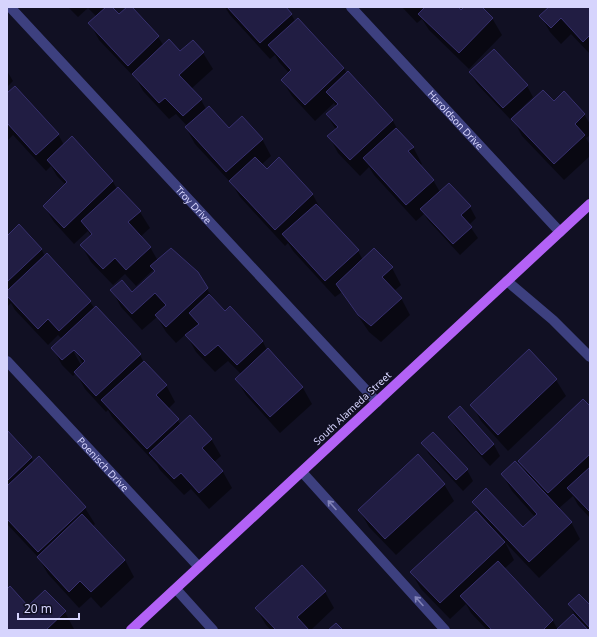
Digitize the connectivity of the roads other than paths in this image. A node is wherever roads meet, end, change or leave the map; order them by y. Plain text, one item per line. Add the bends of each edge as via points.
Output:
1 (10, 7) edge
2 (351, 7) edge
3 (590, 204) edge
4 (560, 232) junction
5 (507, 281) junction
6 (590, 357) edge
7 (7, 361) edge
8 (377, 402) junction
9 (302, 472) junction
10 (199, 567) junction
11 (176, 589) junction
12 (131, 630) edge
13 (213, 630) edge
14 (445, 630) edge

1 - 8 street, Troy Drive
2 - 4 street, Haroldson Drive
3 - 4 main road, South Alameda Street
4 - 5 main road, South Alameda Street
5 - 6 street via 553,320
5 - 8 main road, South Alameda Street
7 - 10 street, Poenisch Drive
8 - 9 main road, South Alameda Street
9 - 10 main road, South Alameda Street
14 -> 9 street
10 - 11 main road, South Alameda Street
11 - 12 main road, South Alameda Street
11 - 13 street

